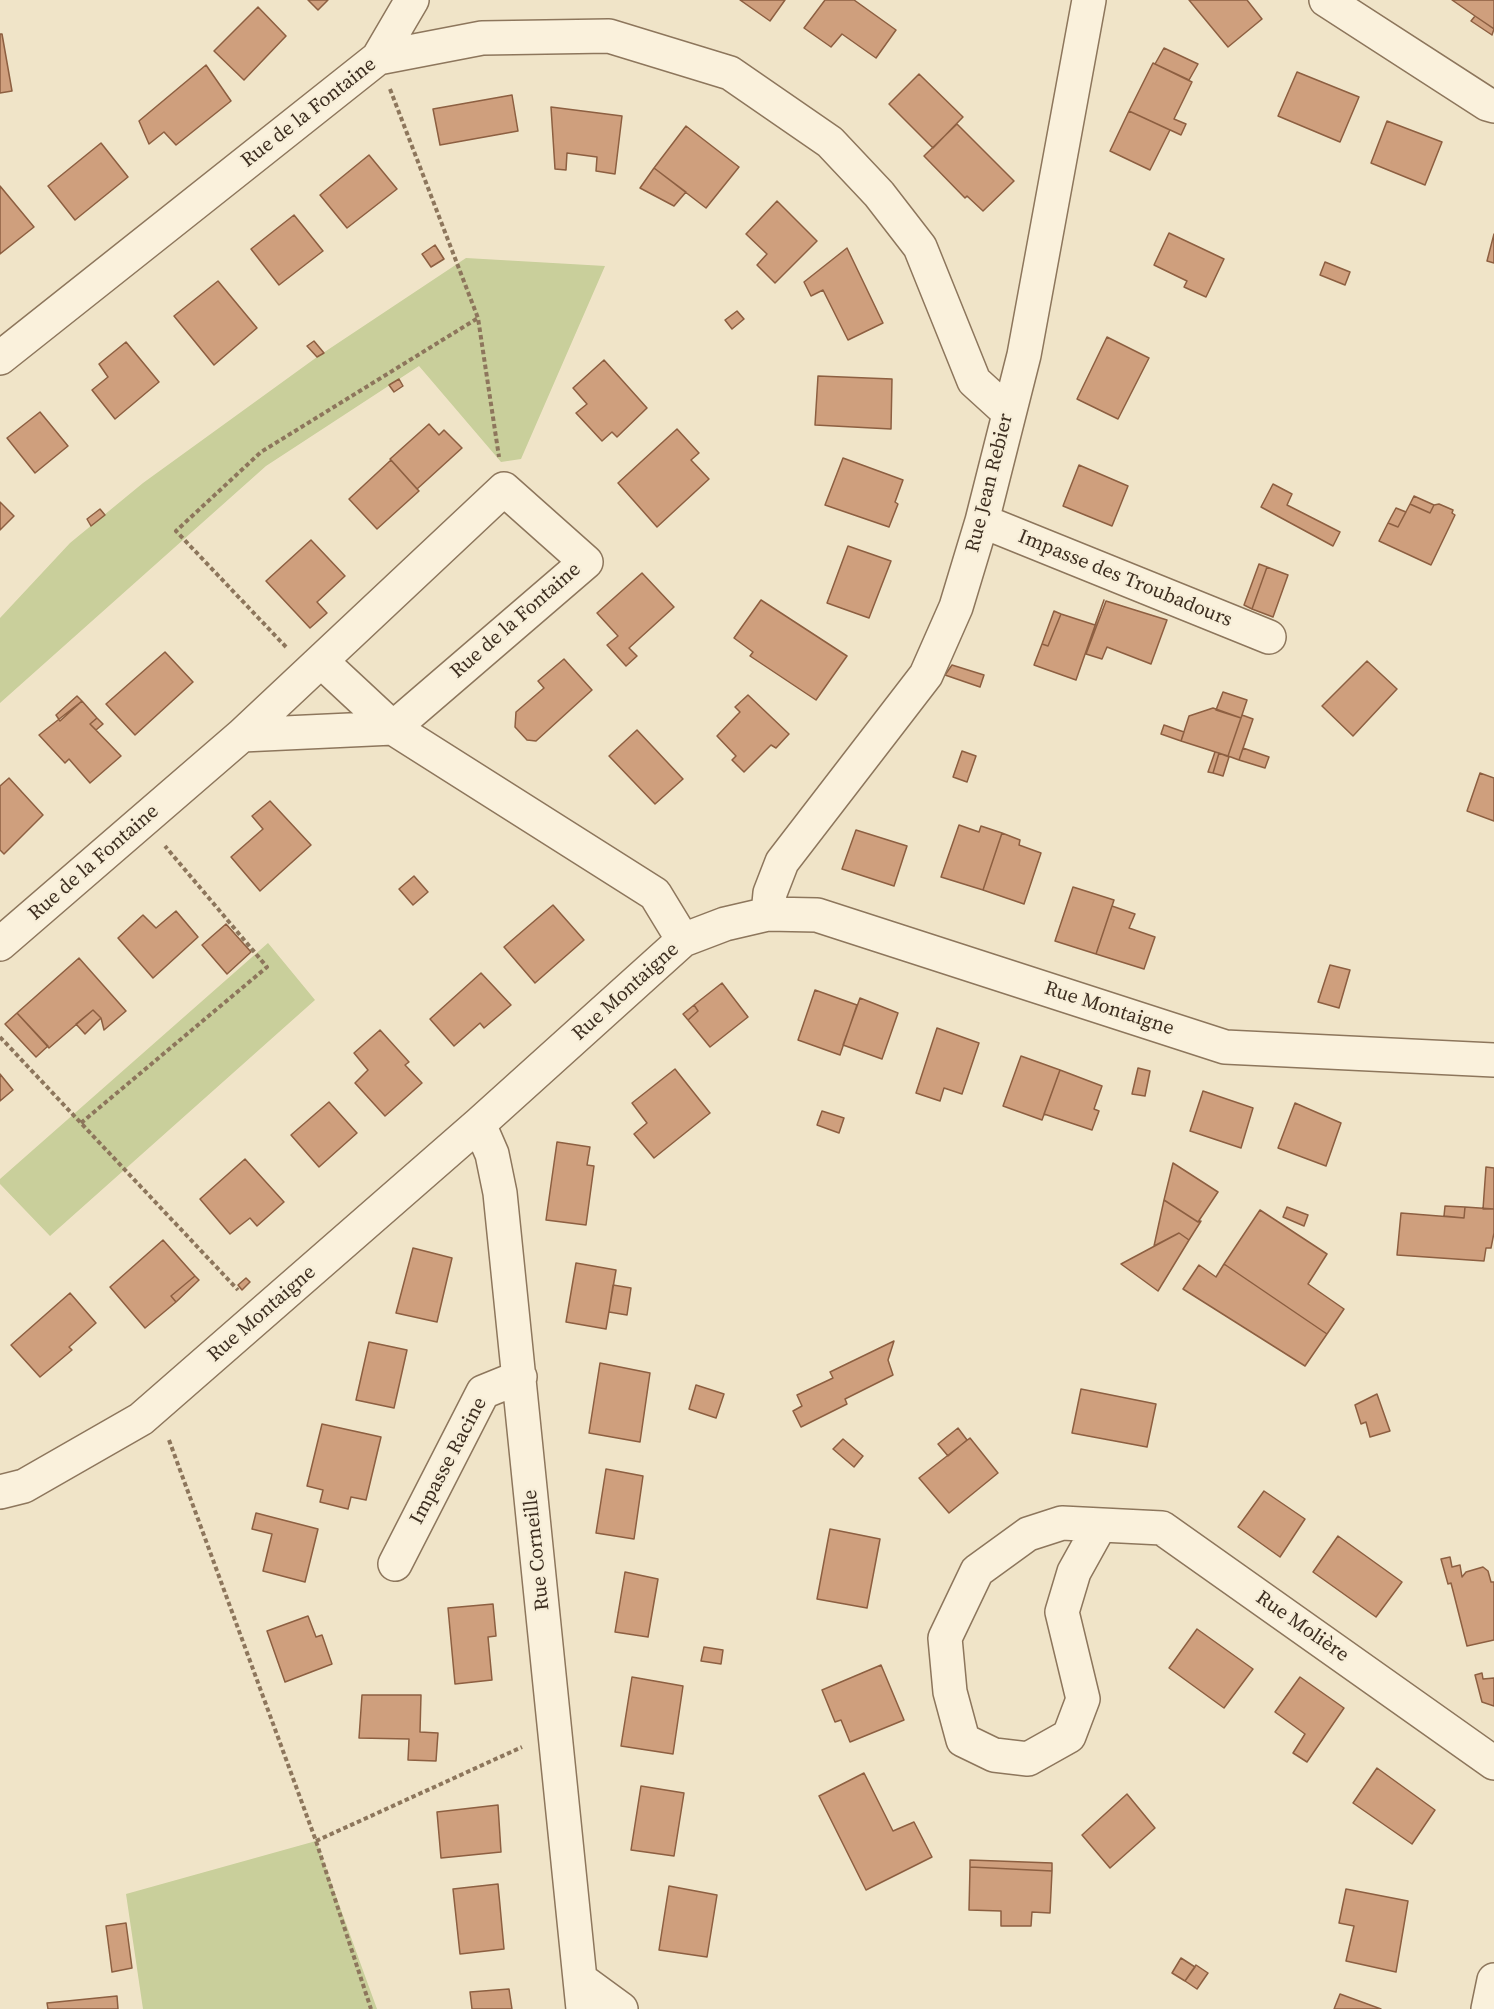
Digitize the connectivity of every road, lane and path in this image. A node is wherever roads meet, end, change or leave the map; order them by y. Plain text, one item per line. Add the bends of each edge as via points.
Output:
1 (412, 0) edge
2 (1089, 0) edge
3 (1326, 0) edge
4 (378, 58) junction
5 (1494, 106) edge
6 (478, 318) junction
7 (0, 358) edge
8 (1008, 412) junction
9 (504, 489) junction
10 (982, 521) junction
11 (1269, 637) dead end
12 (315, 667) junction
13 (393, 728) junction
14 (242, 735) junction
15 (143, 820) junction
16 (768, 914) junction
17 (683, 940) junction
18 (0, 944) edge
19 (0, 1037) edge
20 (1494, 1060) edge
21 (81, 1123) junction
22 (479, 1124) junction
23 (261, 1315) junction
24 (520, 1377) junction
25 (157, 1405) junction
26 (0, 1492) edge
27 (1099, 1527) junction
28 (395, 1564) dead end
29 (555, 1732) junction
30 (1494, 1762) edge
31 (316, 1841) junction
32 (1494, 1980) edge
33 (581, 1994) edge
34 (371, 2009) edge
35 (621, 2009) edge
36 (1488, 2009) edge

1 - 4 street
2 - 8 street, Rue Jean Rebier via 1024,355
3 - 5 street
4 - 6 path
4 - 7 street, Rue de la Fontaine
4 - 8 street, Rue de la Fontaine via 482,38 609,36 730,73 830,142 879,194 920,247 974,381
6 - 9 path
6 - 12 path via 261,452 176,531
8 - 10 street, Rue Jean Rebier
9 - 12 street, Rue de la Fontaine
9 - 13 street, Rue de la Fontaine via 586,562
10 - 11 street, Impasse des Troubadours
10 - 16 street, Rue Jean Rebier via 956,607 926,675 782,862 770,893
12 - 13 street
12 - 14 street, Rue de la Fontaine
13 - 14 street
13 - 17 street via 655,894
14 - 15 street, Rue de la Fontaine
15 - 18 street, Rue de la Fontaine
15 - 21 path via 267,967
16 - 17 street, Rue Montaigne via 725,924
16 - 20 street, Rue Montaigne via 817,915 1225,1047
17 - 22 street, Rue Montaigne
19 - 21 path
21 - 23 path
22 - 23 street, Rue Montaigne
22 - 24 street, Rue Corneille via 492,1154 500,1193
23 - 25 street, Rue Montaigne
24 - 28 street, Impasse Racine via 483,1392
24 - 29 street, Rue Corneille
25 - 26 street, Rue Montaigne via 141,1419 24,1486
25 - 31 path
27 - 27 street, Rue Molière via 1062,1523 1028,1534 977,1570 945,1638 950,1692 963,1740 994,1755 1028,1759 1069,1736 1083,1699 1062,1612 1074,1572
27 - 30 street, Rue Molière via 1162,1528
29 - 31 path
29 - 33 street, Rue Corneille
31 - 34 path
32 - 36 street
33 - 35 street, Rue Corneille

